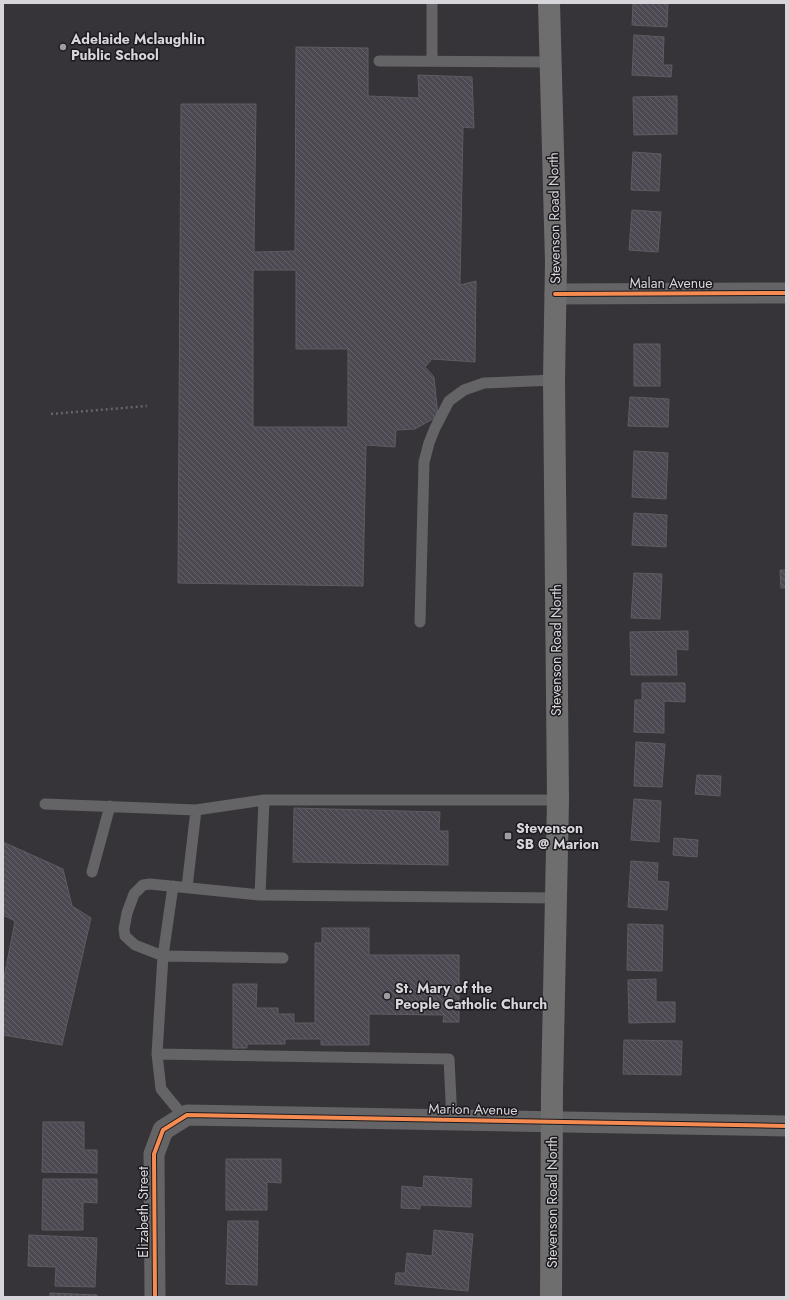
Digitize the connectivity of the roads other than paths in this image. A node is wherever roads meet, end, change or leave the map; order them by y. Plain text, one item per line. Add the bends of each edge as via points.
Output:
1 (432, 3) edge
2 (549, 3) edge
3 (379, 61) dead end
4 (432, 61) junction
5 (550, 62) junction
6 (786, 293) edge
7 (555, 294) junction
8 (554, 380) junction
9 (420, 622) dead end
10 (264, 800) junction
11 (558, 800) junction
12 (45, 804) dead end
13 (110, 806) junction
14 (196, 810) junction
15 (92, 872) dead end
16 (173, 886) junction
17 (187, 887) junction
18 (260, 895) junction
19 (557, 898) junction
20 (163, 956) junction
21 (283, 958) dead end
22 (157, 1054) junction
23 (184, 1117) junction
24 (452, 1120) junction
25 (552, 1122) junction
26 (786, 1126) edge
27 (163, 1130) joint
28 (155, 1297) edge
29 (551, 1297) edge

1 - 4 lane
2 - 5 main road, Stevenson Road North
3 - 4 lane
4 - 5 lane
5 - 7 main road, Stevenson Road North
6 - 7 street, Malan Avenue
7 - 8 main road, Stevenson Road North
8 - 9 lane via 484,383 464,390 449,401 435,428 424,462
8 - 11 main road, Stevenson Road North
10 - 11 lane
10 - 14 lane
10 - 18 lane
11 - 19 main road, Stevenson Road North
12 - 13 lane
13 - 14 lane
13 - 15 lane
14 - 17 lane
16 - 17 lane
16 - 20 lane
16 - 20 lane via 150,884 138,889 127,913 124,929 125,936 135,945
17 - 18 lane
18 - 19 lane
19 - 25 main road, Stevenson Road North
20 - 21 lane
20 - 22 lane
22 - 23 lane via 161,1089
22 - 24 lane via 449,1059
23 - 24 street, Marion Avenue via 187,1115
23 - 27 street, Marion Avenue
24 - 25 street, Marion Avenue
25 - 26 street, Marion Avenue
25 - 29 main road, Stevenson Road North
27 - 28 street, Elizabeth Street via 154,1154

